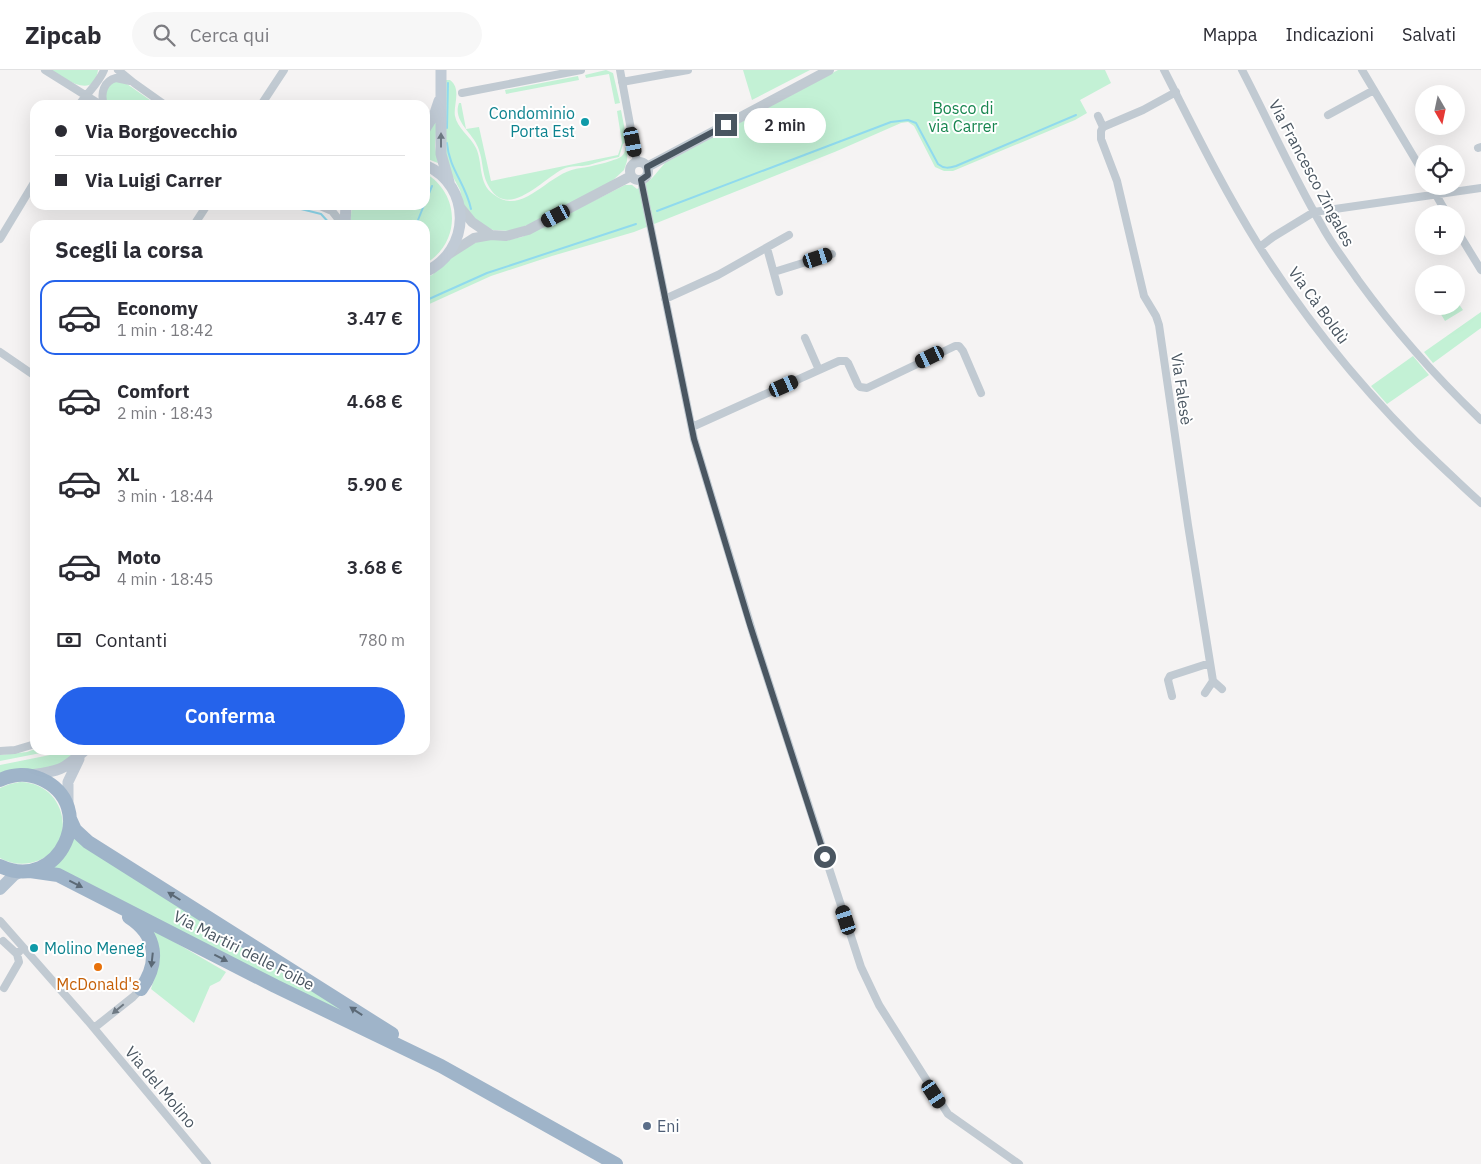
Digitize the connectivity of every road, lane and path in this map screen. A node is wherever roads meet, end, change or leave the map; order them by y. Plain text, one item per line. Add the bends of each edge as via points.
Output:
1 (45, 70) edge
2 (103, 70) edge
3 (118, 70) edge
4 (284, 70) edge
5 (441, 70) edge
6 (581, 70) edge
7 (620, 70) edge
8 (688, 70) edge
9 (829, 70) edge
10 (1164, 70) edge
11 (1242, 70) edge
12 (1362, 70) edge
13 (541, 74) edge
14 (98, 81) junction
15 (622, 82) junction
16 (134, 83) junction
17 (75, 89) junction
18 (1374, 90) junction
19 (462, 92) dead end
20 (1176, 92) junction
21 (85, 95) junction
22 (441, 95) junction
23 (82, 100) edge
24 (94, 100) edge
25 (102, 100) edge
26 (158, 100) edge
27 (264, 100) edge
28 (1328, 115) dead end
29 (1098, 116) dead end
30 (430, 121) edge
31 (1103, 127) junction
32 (1415, 159) edge
33 (637, 162) junction
34 (647, 167) junction
35 (430, 168) edge
36 (636, 178) junction
37 (449, 184) junction
38 (1481, 188) edge
39 (30, 189) edge
40 (1465, 190) edge
41 (1429, 195) edge
42 (459, 206) junction
43 (330, 210) edge
44 (1314, 212) junction
45 (340, 220) edge
46 (491, 235) junction
47 (789, 235) dead end
48 (0, 240) edge
49 (1465, 244) edge
50 (1260, 247) junction
51 (768, 248) junction
52 (832, 254) dead end
53 (447, 255) junction
54 (430, 269) edge
55 (1481, 270) edge
56 (774, 272) junction
57 (779, 292) dead end
58 (665, 299) junction
59 (805, 338) dead end
60 (0, 352) edge
61 (819, 370) junction
62 (30, 373) edge
63 (981, 393) dead end
64 (1481, 420) edge
65 (692, 427) junction
66 (1481, 503) edge
67 (1210, 663) junction
68 (1213, 681) junction
69 (1222, 689) dead end
70 (1205, 693) dead end
71 (1172, 696) dead end
72 (30, 746) edge
73 (0, 751) edge
74 (79, 755) edge
75 (82, 755) edge
76 (29, 776) junction
77 (0, 780) edge
78 (69, 813) junction
79 (0, 866) edge
80 (26, 871) junction
81 (0, 889) edge
82 (104, 898) junction
83 (0, 921) edge
84 (3, 941) dead end
85 (24, 947) junction
86 (17, 954) junction
87 (4, 988) dead end
88 (140, 989) joint
89 (94, 1028) junction
90 (441, 1066) junction
91 (206, 1164) edge
92 (616, 1164) edge
93 (1019, 1164) edge

1 - 17 street
2 - 14 street
3 - 16 street
4 - 27 street
5 - 22 main road
6 - 13 street
7 - 15 street
8 - 15 street
9 - 34 street
10 - 20 street
11 - 44 street, Via Francesco Zingales
12 - 18 street
13 - 19 street
14 - 17 street via 88,89
14 - 21 street
15 - 33 street
16 - 25 street via 122,78 112,79 102,90
16 - 26 street
17 - 21 street
18 - 28 street
18 - 32 street
20 - 31 street
20 - 50 street, Via Cà Boldù
21 - 23 street
21 - 24 street
22 - 30 main road
37 -> 22 main road via 441,154
29 - 31 street, Via Falesè
31 - 67 street, Via Falesè via 1101,138 1117,181 1144,296 1159,325
33 - 34 street
33 - 36 street via 631,167
34 - 36 street via 648,175
35 - 37 main road
36 - 46 street via 528,230 506,236
36 - 58 street
37 - 42 main road
38 - 40 street
39 - 48 street
41 - 44 street
42 - 46 street via 472,222
42 - 53 main road via 459,231
43 - 45 street
44 - 50 street
44 - 64 street, Via Francesco Zingales via 1333,244 1392,324 1431,370
46 - 53 street via 474,238
47 - 51 street
49 - 55 street
50 - 66 street, Via Cà Boldù via 1316,328 1359,380 1415,441
51 - 56 street
51 - 58 street
52 - 56 street
53 - 54 main road
56 - 57 street
58 - 65 street
59 - 61 street
60 - 62 street
61 - 63 street via 846,361 858,385 867,388 959,346
61 - 65 street
65 - 93 street via 754,637 866,980 948,1114
67 - 68 street, Via Falesè
67 - 71 street via 1170,676
68 - 69 street
68 - 70 street
72 - 73 street
74 - 76 main road via 67,766
75 - 78 main road via 68,782
76 - 77 highway via 17,775
76 - 78 highway, Via Martiri delle Foibe via 53,786 62,796
78 - 80 highway via 68,838 60,853 46,865
90 -> 78 highway, Via Martiri delle Foibe via 88,842 75,830
79 - 80 highway, Via Martiri delle Foibe
80 - 81 main road via 14,875
80 -> 82 highway, Via Martiri delle Foibe via 58,875
82 -> 88 highway via 137,922 149,936 153,962
82 -> 90 highway, Via Martiri delle Foibe
83 - 85 street, Via del Molino
84 - 86 street
85 - 86 street
85 - 89 street, Via del Molino
86 - 87 street via 19,962
88 -> 89 street
89 - 91 street, Via del Molino
90 - 92 highway, Via Martiri delle Foibe

